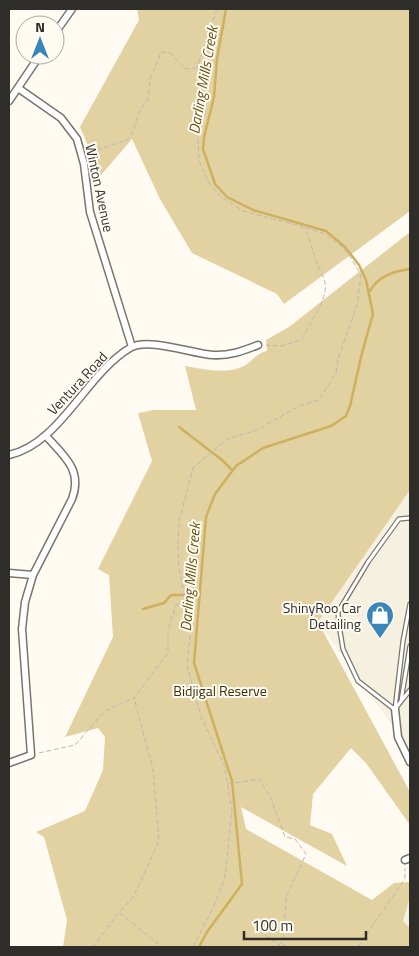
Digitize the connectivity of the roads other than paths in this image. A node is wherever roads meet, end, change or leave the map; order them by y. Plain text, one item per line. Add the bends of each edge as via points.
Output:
1 (33, 65) edge
2 (18, 88) junction
3 (9, 101) edge
4 (258, 345) road end
5 (132, 347) junction
6 (46, 436) junction
7 (9, 455) edge
8 (410, 518) edge
9 (9, 573) edge
10 (33, 575) junction
11 (410, 604) edge
12 (410, 646) edge
13 (410, 690) edge
14 (401, 701) junction
15 (395, 709) junction
16 (410, 762) edge
17 (9, 763) edge

1 - 2 street
2 - 3 street
2 - 5 street, Winton Avenue via 61,118 74,134 82,154 90,212
4 - 5 street via 234,354 219,355 163,346
5 - 6 street, Ventura Road via 103,370
6 - 7 street, Ventura Road
6 - 10 street via 72,466 76,486
8 - 15 lane via 399,519 338,612 343,649 358,681
9 - 10 street
10 - 17 street via 22,629 31,755
11 - 15 lane
12 - 14 lane
13 - 14 lane
14 - 15 lane
15 - 16 street via 398,737

